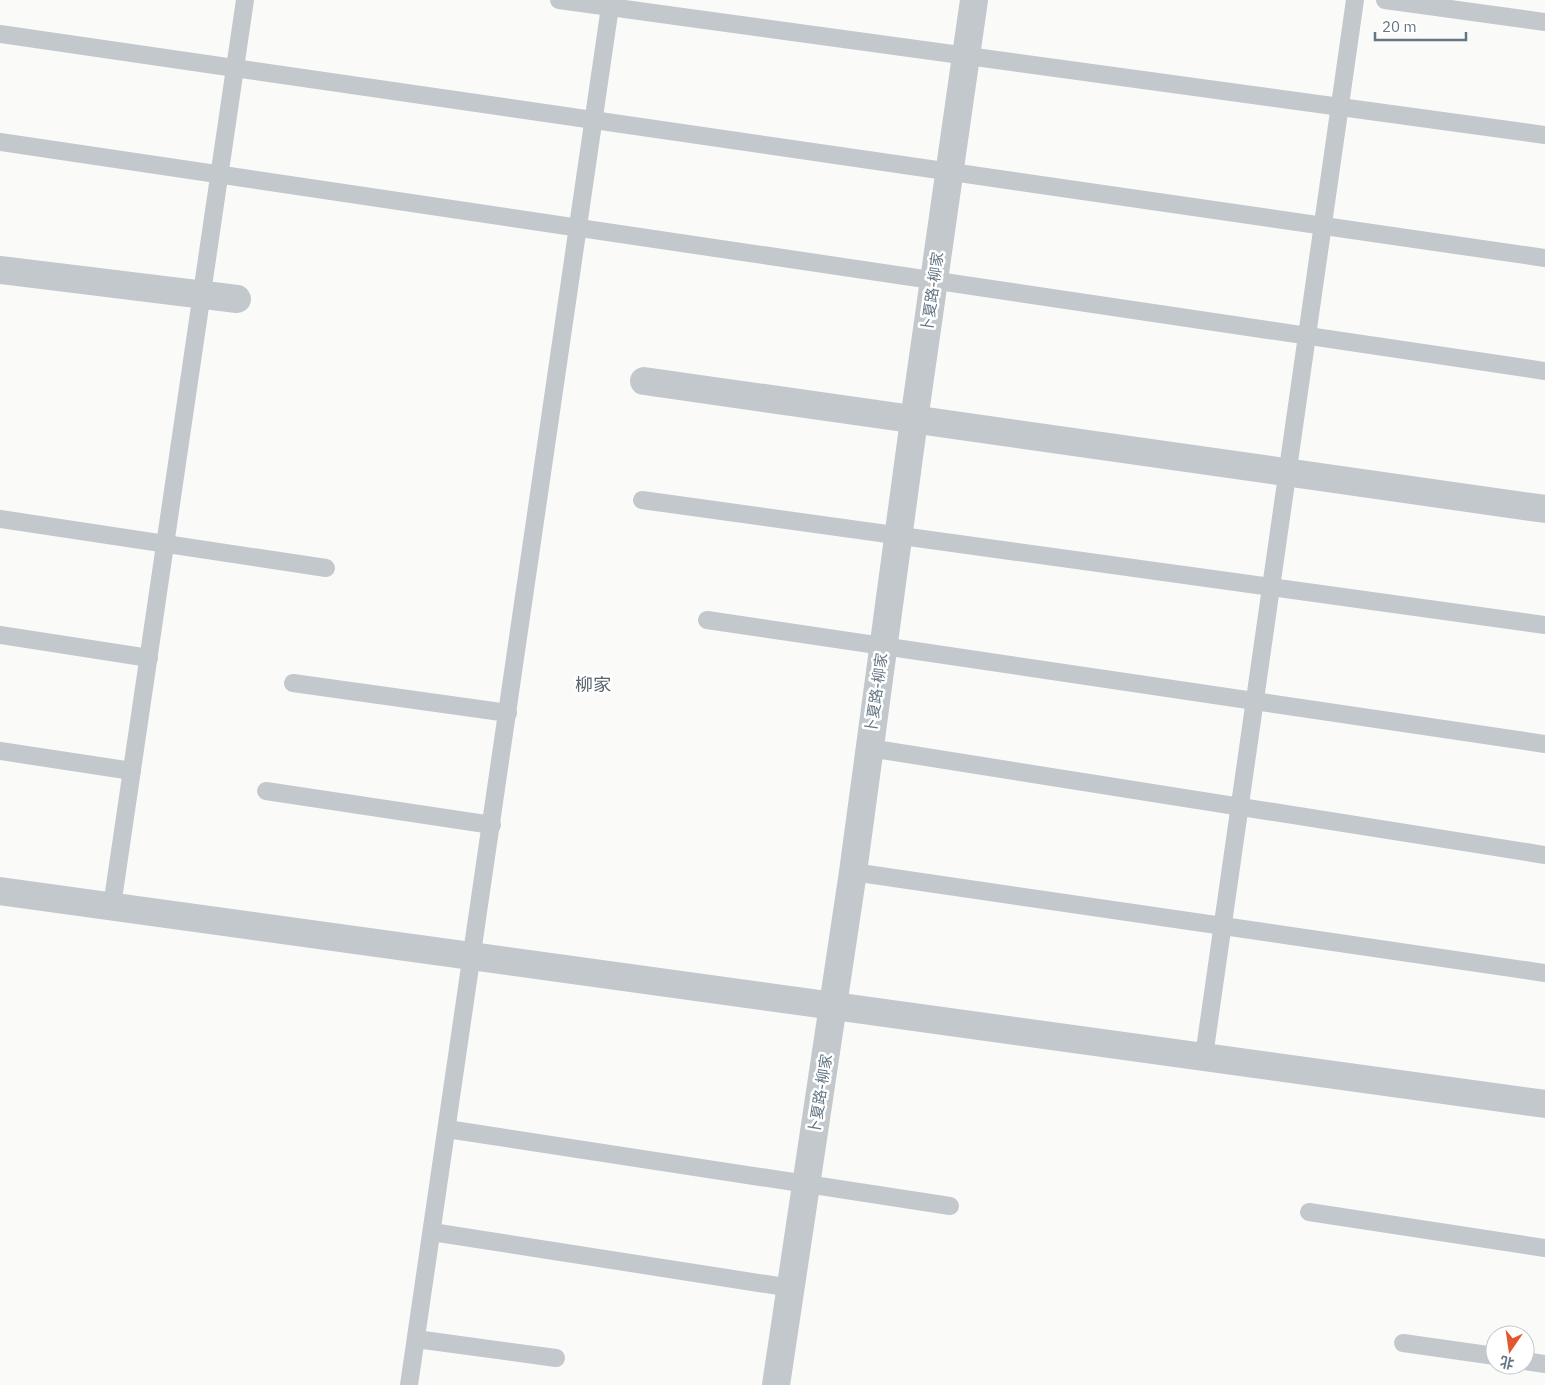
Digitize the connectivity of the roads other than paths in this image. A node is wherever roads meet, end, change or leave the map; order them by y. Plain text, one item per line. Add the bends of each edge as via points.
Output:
1 (245, 0) edge
2 (559, 0) edge
3 (974, 0) edge
4 (1356, 0) edge
5 (1385, 0) edge
6 (611, 4) edge
7 (1545, 22) edge
8 (0, 34) edge
9 (966, 56) junction
10 (235, 69) junction
11 (1340, 107) junction
12 (594, 120) junction
13 (1545, 135) edge
14 (0, 142) edge
15 (949, 172) junction
16 (220, 174) junction
17 (1323, 226) junction
18 (579, 228) junction
19 (1545, 258) edge
20 (0, 270) edge
21 (934, 280) junction
22 (202, 295) junction
23 (237, 299) dead end
24 (1308, 336) junction
25 (1545, 371) edge
26 (644, 381) dead end
27 (914, 420) junction
28 (1288, 474) junction
29 (642, 500) dead end
30 (1545, 510) edge
31 (0, 519) edge
32 (898, 535) junction
33 (165, 544) junction
34 (326, 568) dead end
35 (1272, 587) junction
36 (707, 620) dead end
37 (1545, 625) edge
38 (0, 635) edge
39 (883, 646) junction
40 (148, 658) junction
41 (293, 683) dead end
42 (1256, 701) junction
43 (508, 713) junction
44 (1545, 744) edge
45 (869, 748) junction
46 (0, 751) edge
47 (132, 771) junction
48 (266, 791) dead end
49 (1240, 807) junction
50 (492, 825) junction
51 (1545, 855) edge
52 (854, 872) junction
53 (0, 891) edge
54 (112, 906) junction
55 (1223, 926) junction
56 (473, 956) junction
57 (1545, 973) edge
58 (834, 1005) junction
59 (1204, 1056) junction
60 (1545, 1104) edge
61 (447, 1129) junction
62 (807, 1183) junction
63 (950, 1206) dead end
64 (1309, 1212) dead end
65 (432, 1232) junction
66 (1545, 1248) edge
67 (791, 1288) junction
68 (416, 1339) junction
69 (1403, 1343) dead end
70 (1485, 1355) edge
71 (556, 1358) dead end
72 (409, 1385) edge
73 (776, 1385) edge

1 - 10 lane
2 - 6 lane
3 - 9 street, 卜夏路-柳家
4 - 11 lane
5 - 7 lane
6 - 9 lane
6 - 12 lane
8 - 10 lane
9 - 11 lane
9 - 15 street, 卜夏路-柳家
10 - 12 lane
10 - 16 lane
11 - 13 lane
11 - 17 lane
12 - 15 lane
12 - 18 lane
14 - 16 lane
15 - 17 lane
15 - 21 street, 卜夏路-柳家
16 - 18 lane
16 - 22 lane
17 - 19 lane
17 - 24 lane
18 - 21 lane
18 - 43 lane
20 - 22 street
21 - 24 lane
21 - 27 street, 卜夏路-柳家
22 - 23 street
22 - 33 lane
24 - 25 lane
24 - 28 lane
26 - 27 street
27 - 28 street
27 - 32 street, 卜夏路-柳家
28 - 30 street
28 - 35 lane
29 - 32 lane
31 - 33 lane
32 - 35 lane
32 - 39 street, 卜夏路-柳家
33 - 34 lane
33 - 40 lane
35 - 37 lane
35 - 42 lane
36 - 39 lane
38 - 40 lane
39 - 42 lane
39 - 45 street, 卜夏路-柳家
40 - 47 lane
41 - 43 lane
42 - 44 lane
42 - 49 lane
43 - 50 lane
45 - 49 lane
45 - 52 street, 卜夏路-柳家
46 - 47 lane
47 - 54 lane
48 - 50 lane
49 - 51 lane
49 - 55 lane
50 - 56 lane
52 - 55 lane
52 - 58 street, 卜夏路-柳家
53 - 54 street
54 - 56 street
55 - 57 lane
55 - 59 lane
56 - 58 street
56 - 61 lane
58 - 59 street
58 - 62 street, 卜夏路-柳家
59 - 60 street
61 - 62 lane
61 - 65 lane
62 - 63 lane
62 - 67 street, 卜夏路-柳家
64 - 66 lane
65 - 67 lane
65 - 68 lane
67 - 73 street, 卜夏路-柳家
68 - 71 lane
68 - 72 lane
69 - 70 lane

